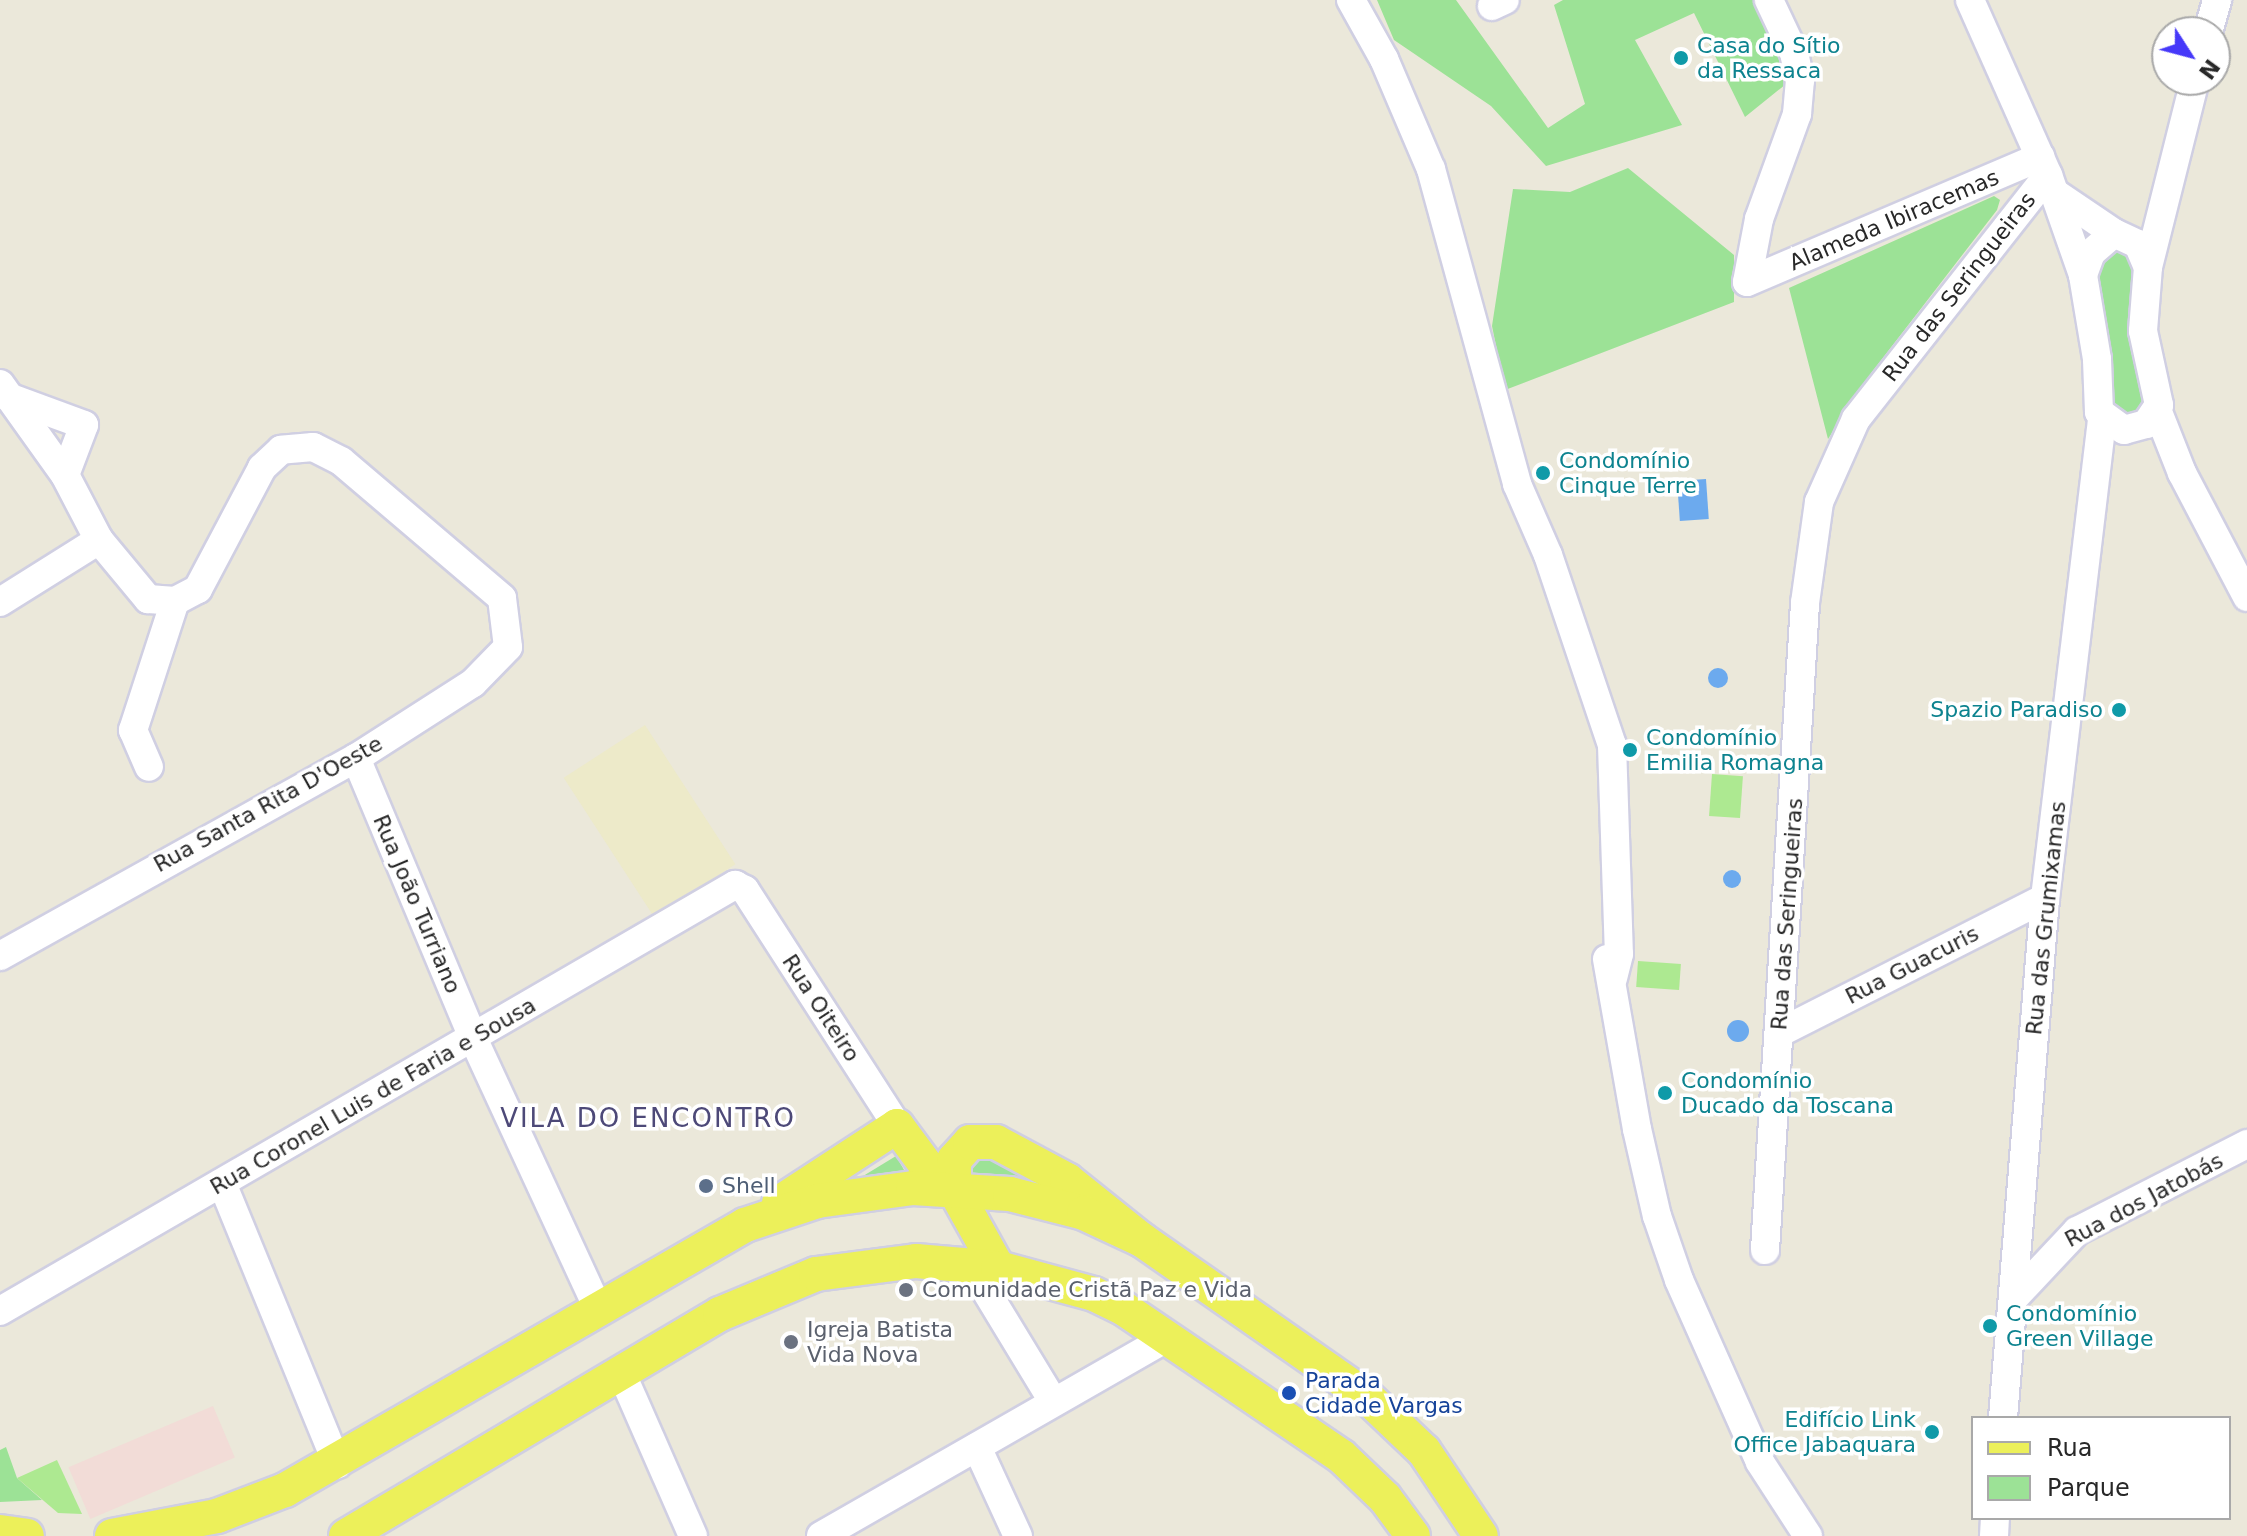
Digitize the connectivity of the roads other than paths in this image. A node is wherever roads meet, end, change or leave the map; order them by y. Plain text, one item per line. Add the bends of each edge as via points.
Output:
1 (1351, 0) edge
2 (1769, 0) edge
3 (1970, 0) edge
4 (2190, 96) edge
5 (2048, 175) junction
6 (2168, 176) junction
7 (2117, 233) junction
8 (2148, 267) junction
9 (2083, 275) junction
10 (4, 391) edge
11 (2102, 418) junction
12 (2152, 418) junction
13 (65, 475) junction
14 (99, 540) junction
15 (2247, 597) edge
16 (175, 601) junction
17 (0, 602) edge
18 (356, 758) junction
19 (149, 767) dead end
20 (745, 890) joint
21 (2045, 898) junction
22 (0, 956) edge
23 (1779, 1033) junction
24 (473, 1038) junction
25 (897, 1126) junction
26 (2247, 1144) edge
27 (222, 1183) junction
28 (948, 1188) junction
29 (745, 1225) junction
30 (1142, 1240) junction
31 (1765, 1250) dead end
32 (991, 1277) junction
33 (2014, 1298) junction
34 (0, 1311) edge
35 (599, 1311) junction
36 (1169, 1337) junction
37 (621, 1372) junction
38 (1053, 1401) junction
39 (2003, 1416) edge
40 (977, 1447) junction
41 (337, 1464) junction
42 (0, 1532) edge
43 (27, 1536) edge
44 (112, 1536) edge
45 (122, 1536) edge
46 (346, 1536) edge
47 (693, 1536) edge
48 (821, 1536) edge
49 (1018, 1536) edge
50 (1413, 1536) edge
51 (1481, 1536) edge
52 (1808, 1536) edge

1 - 52 street via 1384,59 1431,169 1495,415 1559,586 1603,728 1598,746 1619,954 1613,978 1637,1129 1666,1242 1721,1383 1760,1462
2 - 5 street, Alameda Ibiracemas via 1794,53 1800,81 1797,114 1759,219 1747,282
3 - 5 street, Rua das Grumixamas
4 - 6 street
5 - 7 street
5 - 9 street, Rua das Grumixamas
5 - 23 street, Rua das Seringueiras via 1856,419 1819,502 1806,592
6 - 7 street
6 - 8 street
7 - 8 street via 2138,244
7 - 9 street via 2091,253
8 - 12 street via 2143,331
9 - 11 street, Rua das Grumixamas
10 - 13 street
10 - 13 street via 84,425
11 - 12 street via 2124,430
11 - 21 street, Rua das Grumixamas
12 - 15 street
13 - 14 street
14 - 16 street via 148,599
14 - 17 street
16 - 18 street, Rua Santa Rita D'Oeste via 198,589 268,459 298,446 341,461 484,580 507,611 508,647 493,668
16 - 19 street via 133,730
18 - 22 street, Rua Santa Rita D'Oeste
18 - 24 street, Rua João Turriano
20 - 24 street, Rua Coronel Luis de Faria e Sousa via 729,887
20 - 25 street, Rua Oiteiro
21 - 23 street, Rua Guacuris
21 - 33 street, Rua das Grumixamas
23 - 31 street, Rua das Seringueiras
24 - 27 street, Rua Coronel Luis de Faria e Sousa
24 - 35 street, Rua João Turriano
25 - 28 main road
25 - 29 main road
26 - 33 street, Rua dos Jatobás via 2077,1231
27 - 34 street, Rua Coronel Luis de Faria e Sousa
27 - 41 street
28 - 29 main road via 842,1196
28 - 30 main road via 1050,1202
28 - 30 main road via 961,1148 981,1140 996,1142 1067,1180
28 - 32 main road
29 - 35 main road
30 - 51 main road via 1386,1413 1424,1451
32 - 36 main road via 1094,1294
32 - 37 main road via 950,1261 888,1262 816,1274 720,1314
32 - 38 street
33 - 39 street, Rua das Grumixamas
35 - 41 main road
36 - 38 street
36 - 50 main road via 1353,1466
37 - 46 main road
37 - 47 street
38 - 40 street
40 - 48 street
40 - 49 street
41 - 45 main road via 217,1516
42 - 43 main road
44 - 45 main road

